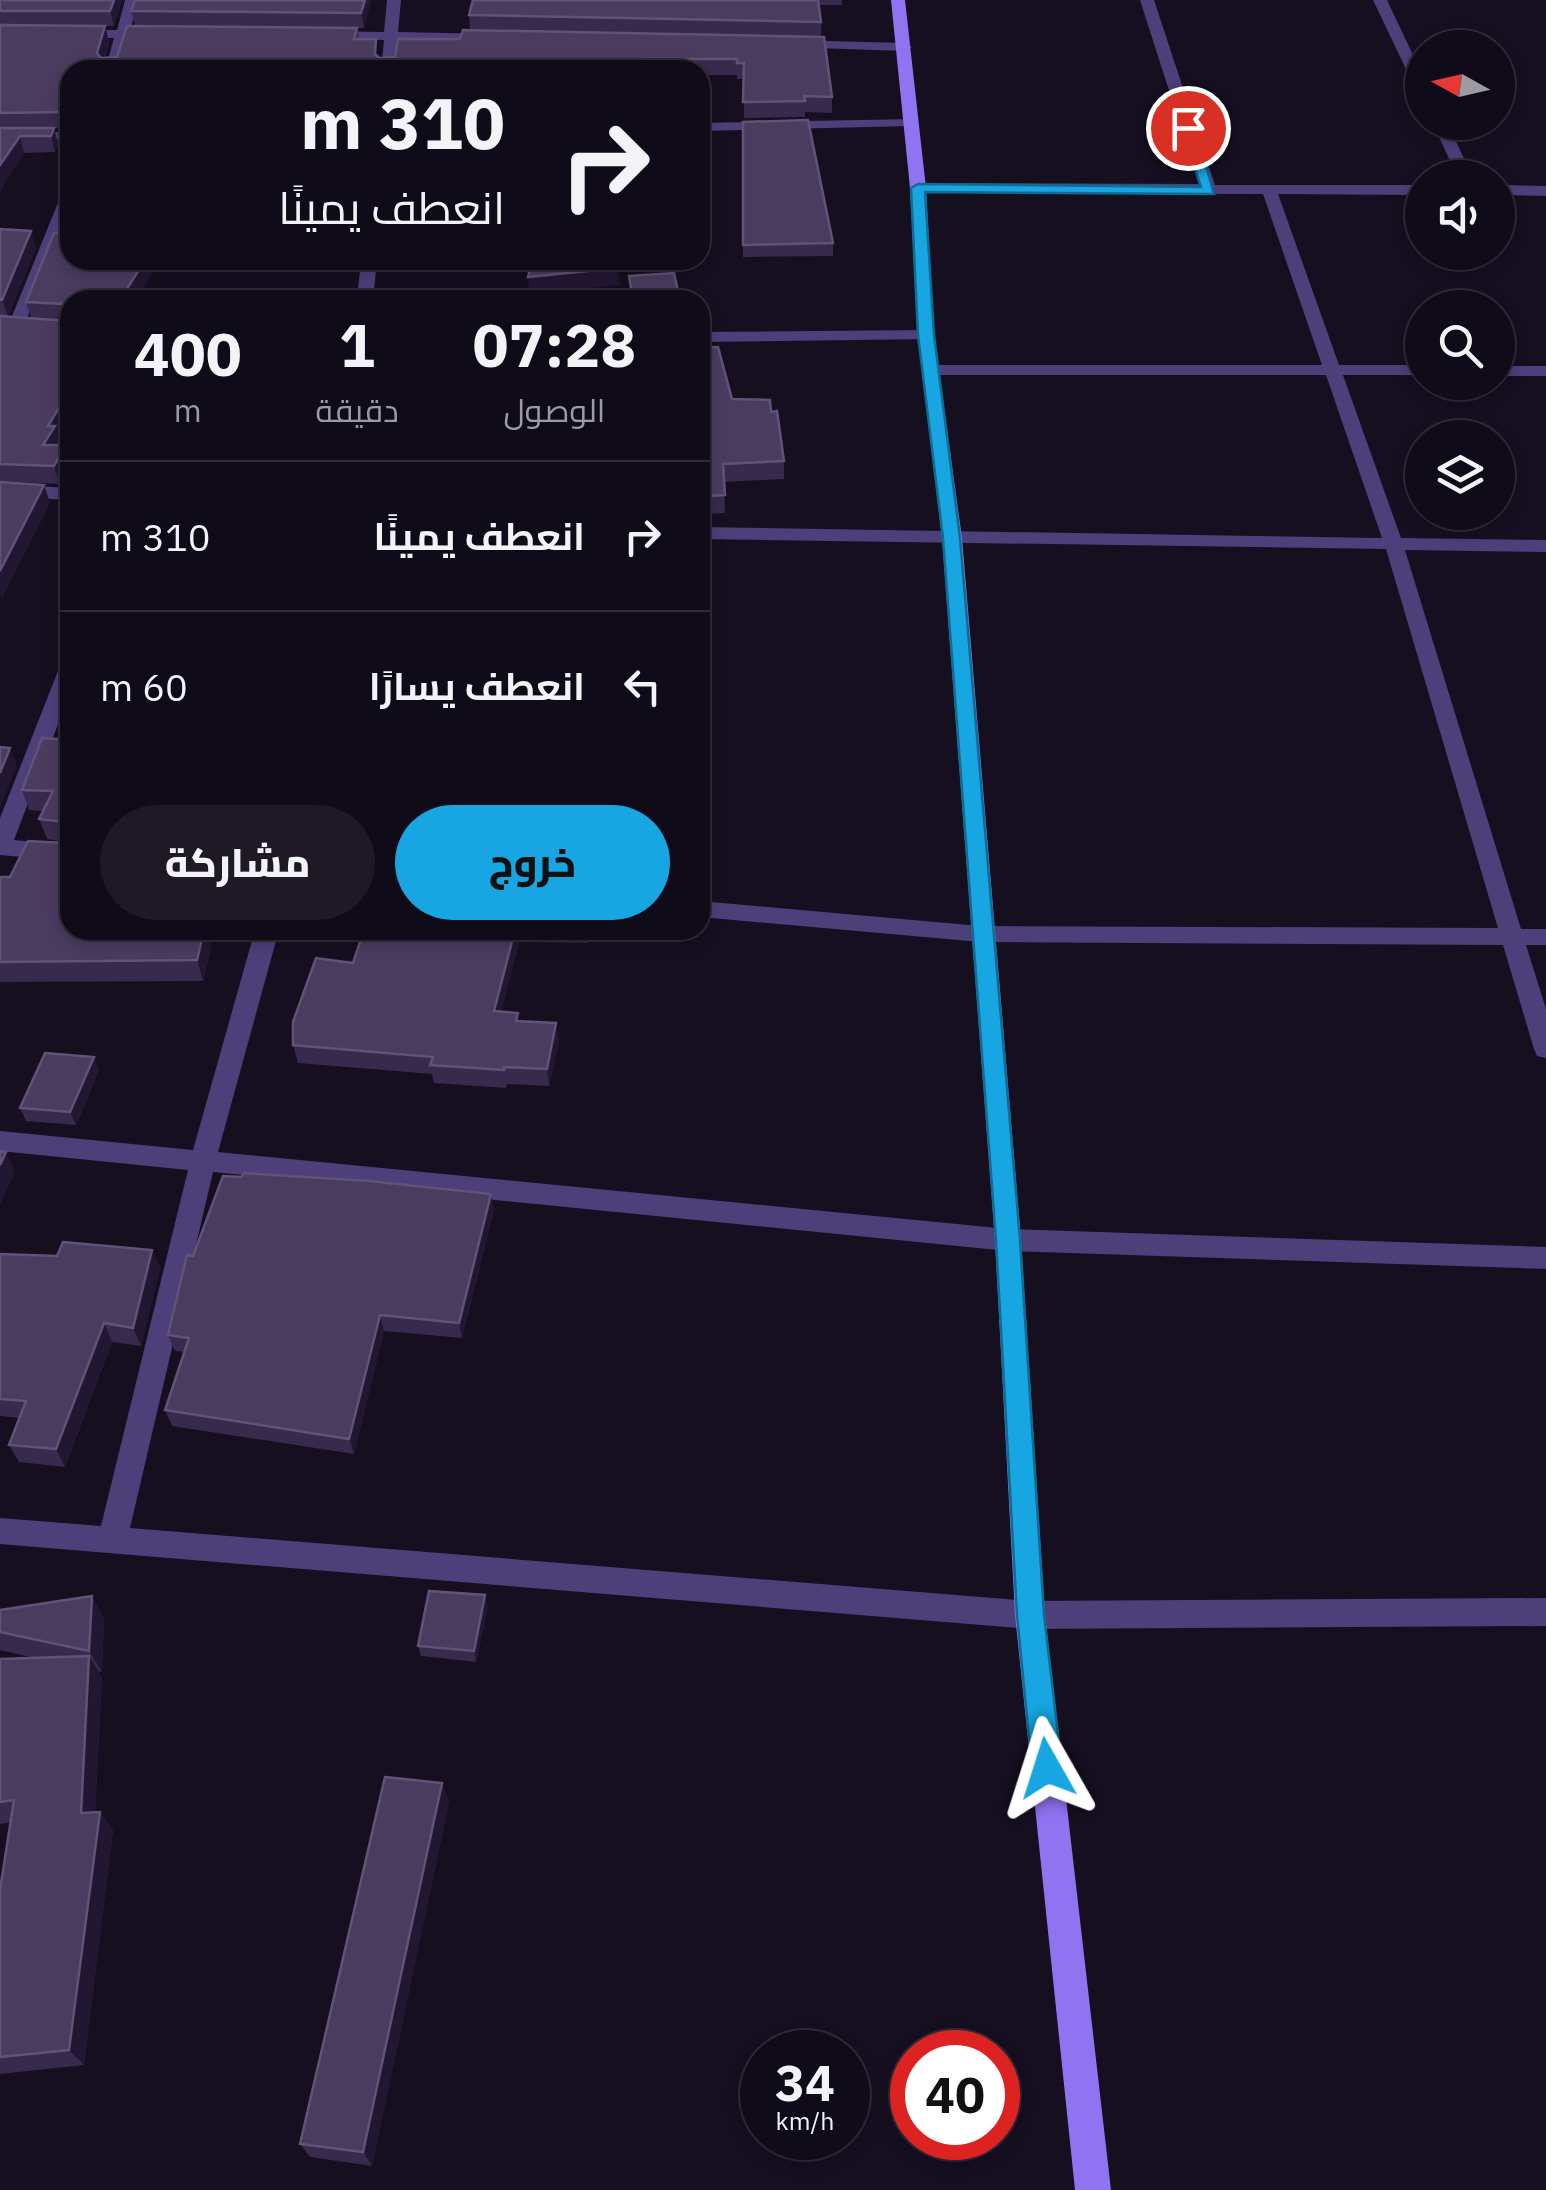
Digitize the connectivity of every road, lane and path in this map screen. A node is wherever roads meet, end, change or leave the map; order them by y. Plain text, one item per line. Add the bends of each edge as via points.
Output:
1 (132, 0) edge
2 (394, 0) edge
3 (898, 0) edge
4 (1147, 0) edge
5 (1380, 0) edge
6 (52, 34) edge
7 (123, 34) junction
8 (180, 34) edge
9 (314, 35) edge
10 (390, 36) junction
11 (509, 38) edge
12 (766, 44) edge
13 (905, 47) junction
14 (1405, 52) edge
15 (115, 60) edge
16 (389, 60) edge
17 (911, 122) junction
18 (710, 127) edge
19 (0, 136) edge
20 (60, 136) edge
21 (918, 188) junction
22 (1405, 190) edge
23 (1515, 190) edge
24 (1209, 191) junction
25 (1546, 191) edge
26 (1270, 192) junction
27 (60, 218) edge
28 (17, 326) edge
29 (926, 335) junction
30 (710, 337) edge
31 (1332, 369) junction
32 (932, 370) junction
33 (1405, 370) edge
34 (1515, 371) edge
35 (1546, 371) edge
36 (0, 490) edge
37 (60, 493) edge
38 (710, 533) edge
39 (952, 538) junction
40 (1393, 542) junction
41 (1546, 546) edge
42 (60, 692) edge
43 (60, 852) edge
44 (710, 910) edge
45 (980, 934) junction
46 (1513, 936) junction
47 (1546, 936) edge
48 (264, 940) edge
49 (1546, 1049) edge
50 (0, 1141) edge
51 (203, 1159) junction
52 (1008, 1240) junction
53 (1546, 1258) edge
54 (0, 1531) edge
55 (112, 1540) junction
56 (1546, 1612) edge
57 (1030, 1615) junction
58 (1093, 2190) edge

1 - 7 street
2 - 10 street
3 - 13 street
4 - 24 street
5 - 14 street
6 - 7 street
7 - 8 street
7 - 15 street
9 - 10 street
10 - 11 street
10 - 16 street
12 - 13 street
13 - 17 street
17 - 18 street
17 - 21 street
19 - 20 street
21 - 24 street
21 - 29 street
22 - 26 street
23 - 25 street
24 - 26 street
26 - 31 street
27 - 28 street
29 - 30 street
29 - 32 street
31 - 32 street
31 - 33 street
31 - 40 street
32 - 39 street
34 - 35 street
36 - 37 street
38 - 39 street
39 - 40 street
39 - 45 street
40 - 41 street
40 - 46 street
42 - 43 street via 0,847
44 - 45 street
45 - 46 street
45 - 52 street
46 - 47 street
46 - 49 street
48 - 51 street
50 - 51 street
51 - 52 street
51 - 55 street
52 - 53 street
52 - 57 street
54 - 55 street
55 - 57 street
56 - 57 street
57 - 58 street

